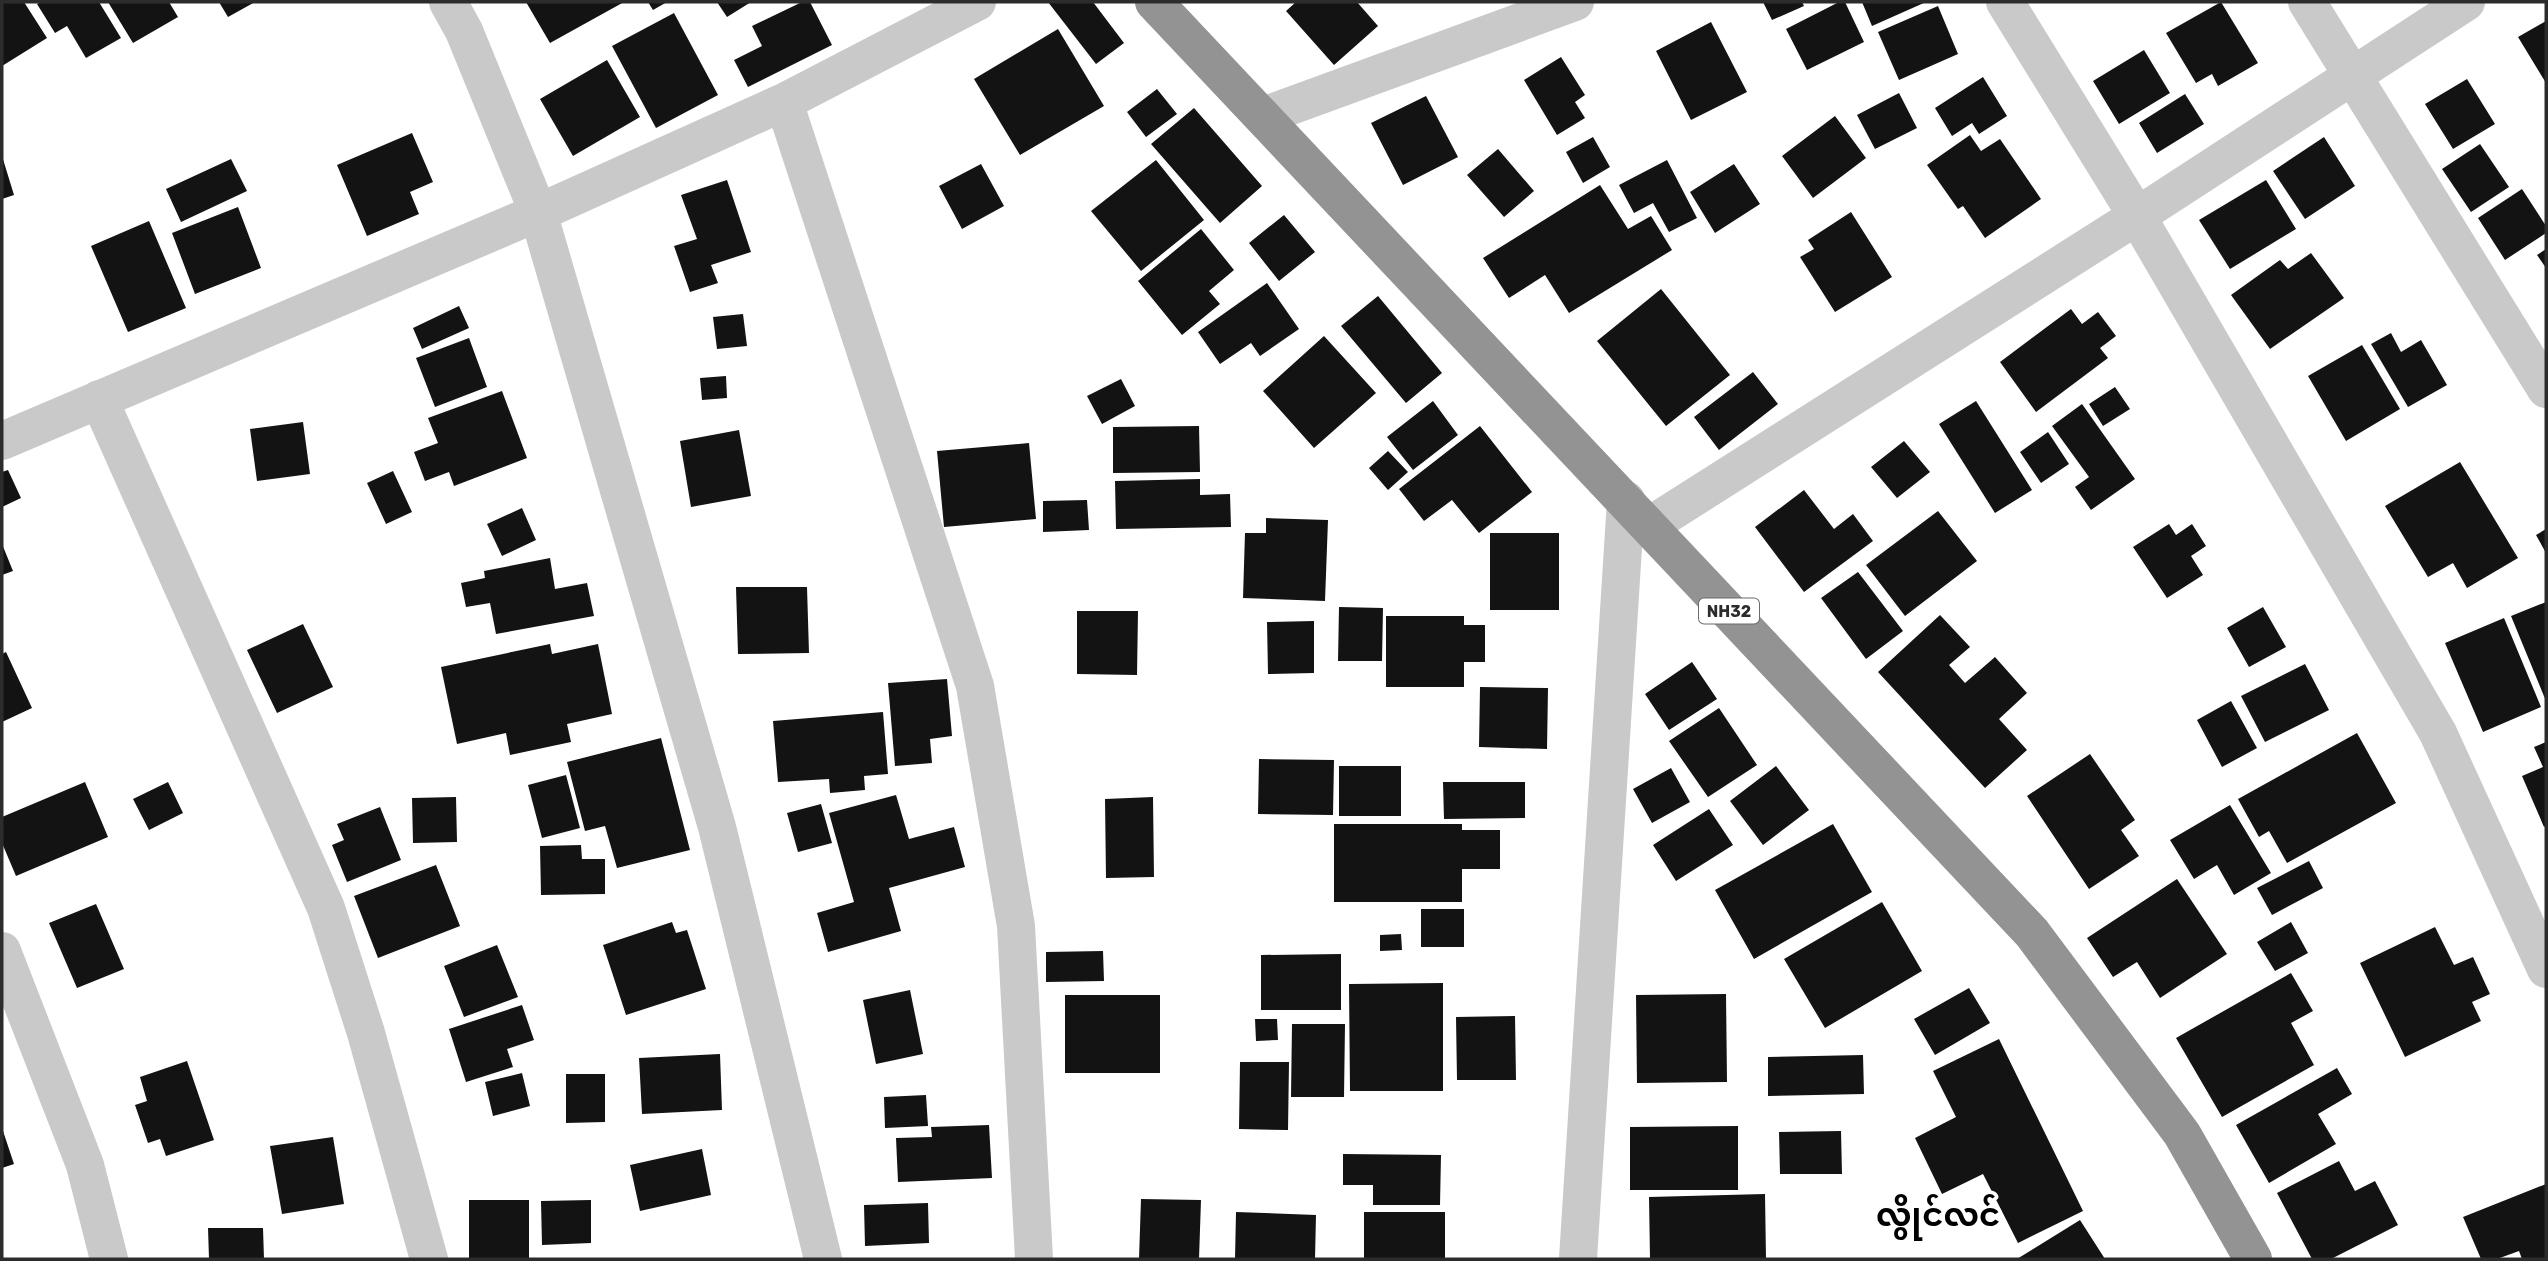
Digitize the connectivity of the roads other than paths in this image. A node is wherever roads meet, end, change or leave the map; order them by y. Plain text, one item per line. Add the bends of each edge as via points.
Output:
1 (448, 2) edge
2 (977, 2) edge
3 (1154, 2) edge
4 (1575, 2) edge
5 (2005, 2) edge
6 (2306, 2) edge
7 (2466, 2) edge
8 (1528, 9) edge
9 (2351, 77) junction
10 (784, 102) junction
11 (1264, 116) junction
12 (538, 212) junction
13 (2137, 216) junction
14 (2546, 389) edge
15 (99, 399) junction
16 (2, 441) edge
17 (1637, 513) junction
18 (2, 951) edge
19 (2546, 969) edge
20 (109, 1259) edge
21 (429, 1259) edge
22 (823, 1259) edge
23 (1034, 1259) edge
24 (1578, 1259) edge
25 (2253, 1259) edge

1 - 12 street
2 - 10 street
3 - 11 highway, NH32
4 - 8 street
5 - 13 street
6 - 9 street
7 - 9 street
8 - 11 street
9 - 13 street
9 - 14 street
10 - 12 street
10 - 23 street via 975,686 1016,926
11 - 17 highway, NH32
12 - 15 street
12 - 22 street via 717,827
13 - 17 street
13 - 19 street via 2438,733
15 - 16 street
15 - 21 street via 326,908
17 - 24 street
17 - 25 highway, NH32 via 2032,933 2182,1134
18 - 20 street via 85,1166

